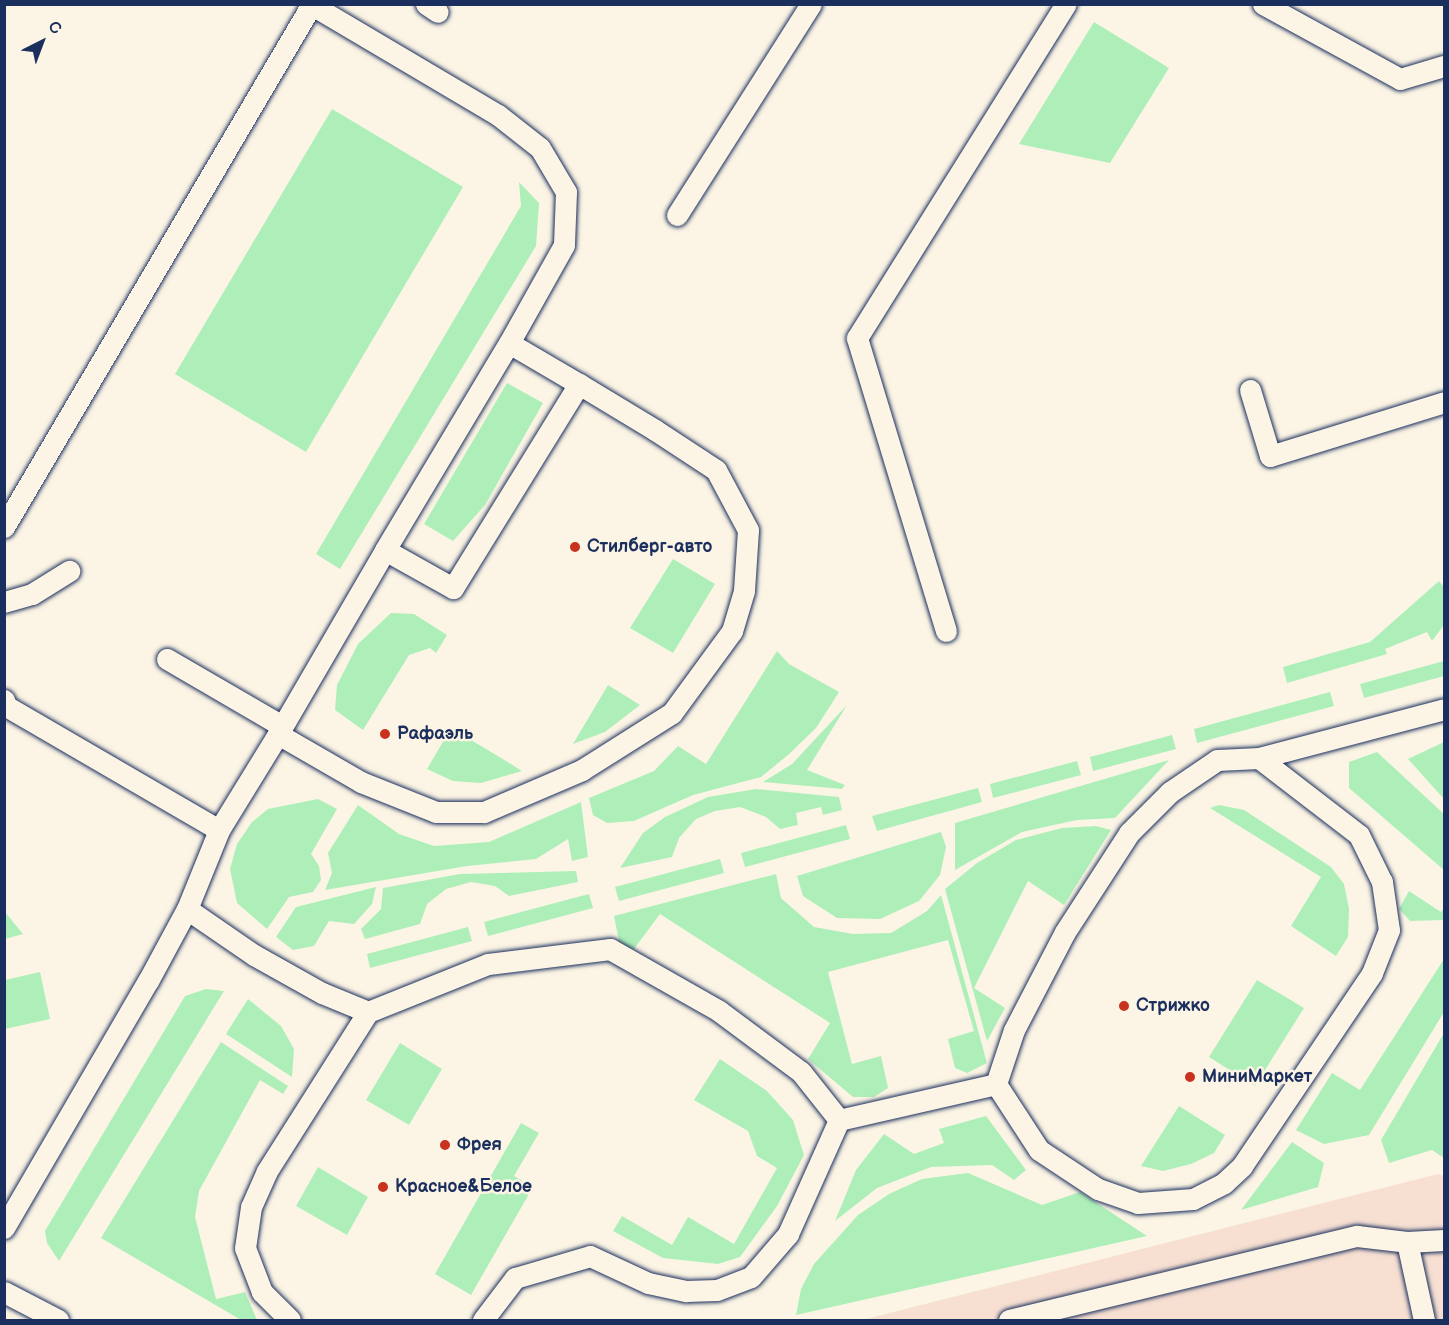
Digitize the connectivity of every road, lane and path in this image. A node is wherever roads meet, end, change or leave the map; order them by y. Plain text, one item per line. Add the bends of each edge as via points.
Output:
1 (811, 4) edge
2 (1066, 4) edge
3 (1263, 4) edge
4 (312, 5) edge
5 (1444, 66) edge
6 (677, 215) dead end
7 (509, 343) junction
8 (579, 384) junction
9 (1250, 390) dead end
10 (1444, 402) edge
11 (4, 527) edge
12 (385, 550) junction
13 (69, 571) dead end
14 (4, 602) edge
15 (946, 631) dead end
16 (166, 659) dead end
17 (4, 700) edge
18 (1444, 710) edge
19 (280, 730) junction
20 (1259, 758) junction
21 (219, 830) junction
22 (187, 909) junction
23 (368, 1012) junction
24 (996, 1084) junction
25 (839, 1120) junction
26 (4, 1228) edge
27 (1444, 1240) edge
28 (1407, 1242) junction
29 (4, 1292) edge
30 (57, 1320) edge
31 (290, 1320) edge
32 (483, 1320) edge
33 (1009, 1320) edge
34 (1425, 1320) edge

1 - 6 lane
2 - 15 lane via 857,338
3 - 5 lane via 1400,79
4 - 7 lane via 498,115 540,148 566,192 564,245
4 - 11 lane
7 - 8 lane
7 - 12 lane
8 - 12 lane via 453,588
8 - 19 lane via 716,470 748,530 744,591 732,631 672,713 582,770 484,812 436,812 361,782
9 - 10 lane via 1270,456
12 - 19 lane
13 - 14 lane via 32,594
16 - 19 lane
17 - 21 lane via 6,706
18 - 20 lane
19 - 21 lane
20 - 24 lane via 1217,760 1170,792 1128,832 1065,932 1014,1030
20 - 24 lane via 1359,835 1382,882 1389,930 1372,973 1242,1166 1224,1183 1193,1199 1138,1203 1098,1189 1039,1150
21 - 22 lane
22 - 23 lane via 254,955 322,993
22 - 26 lane
23 - 25 lane via 488,964 610,949 720,1011 783,1058 801,1072
23 - 31 lane via 267,1171 251,1207 245,1248 262,1292
24 - 25 lane
25 - 32 lane via 788,1234 751,1277 717,1290 686,1291 648,1283 590,1256 515,1278
27 - 28 lane
28 - 33 lane via 1357,1236
28 - 34 lane
29 - 30 lane

